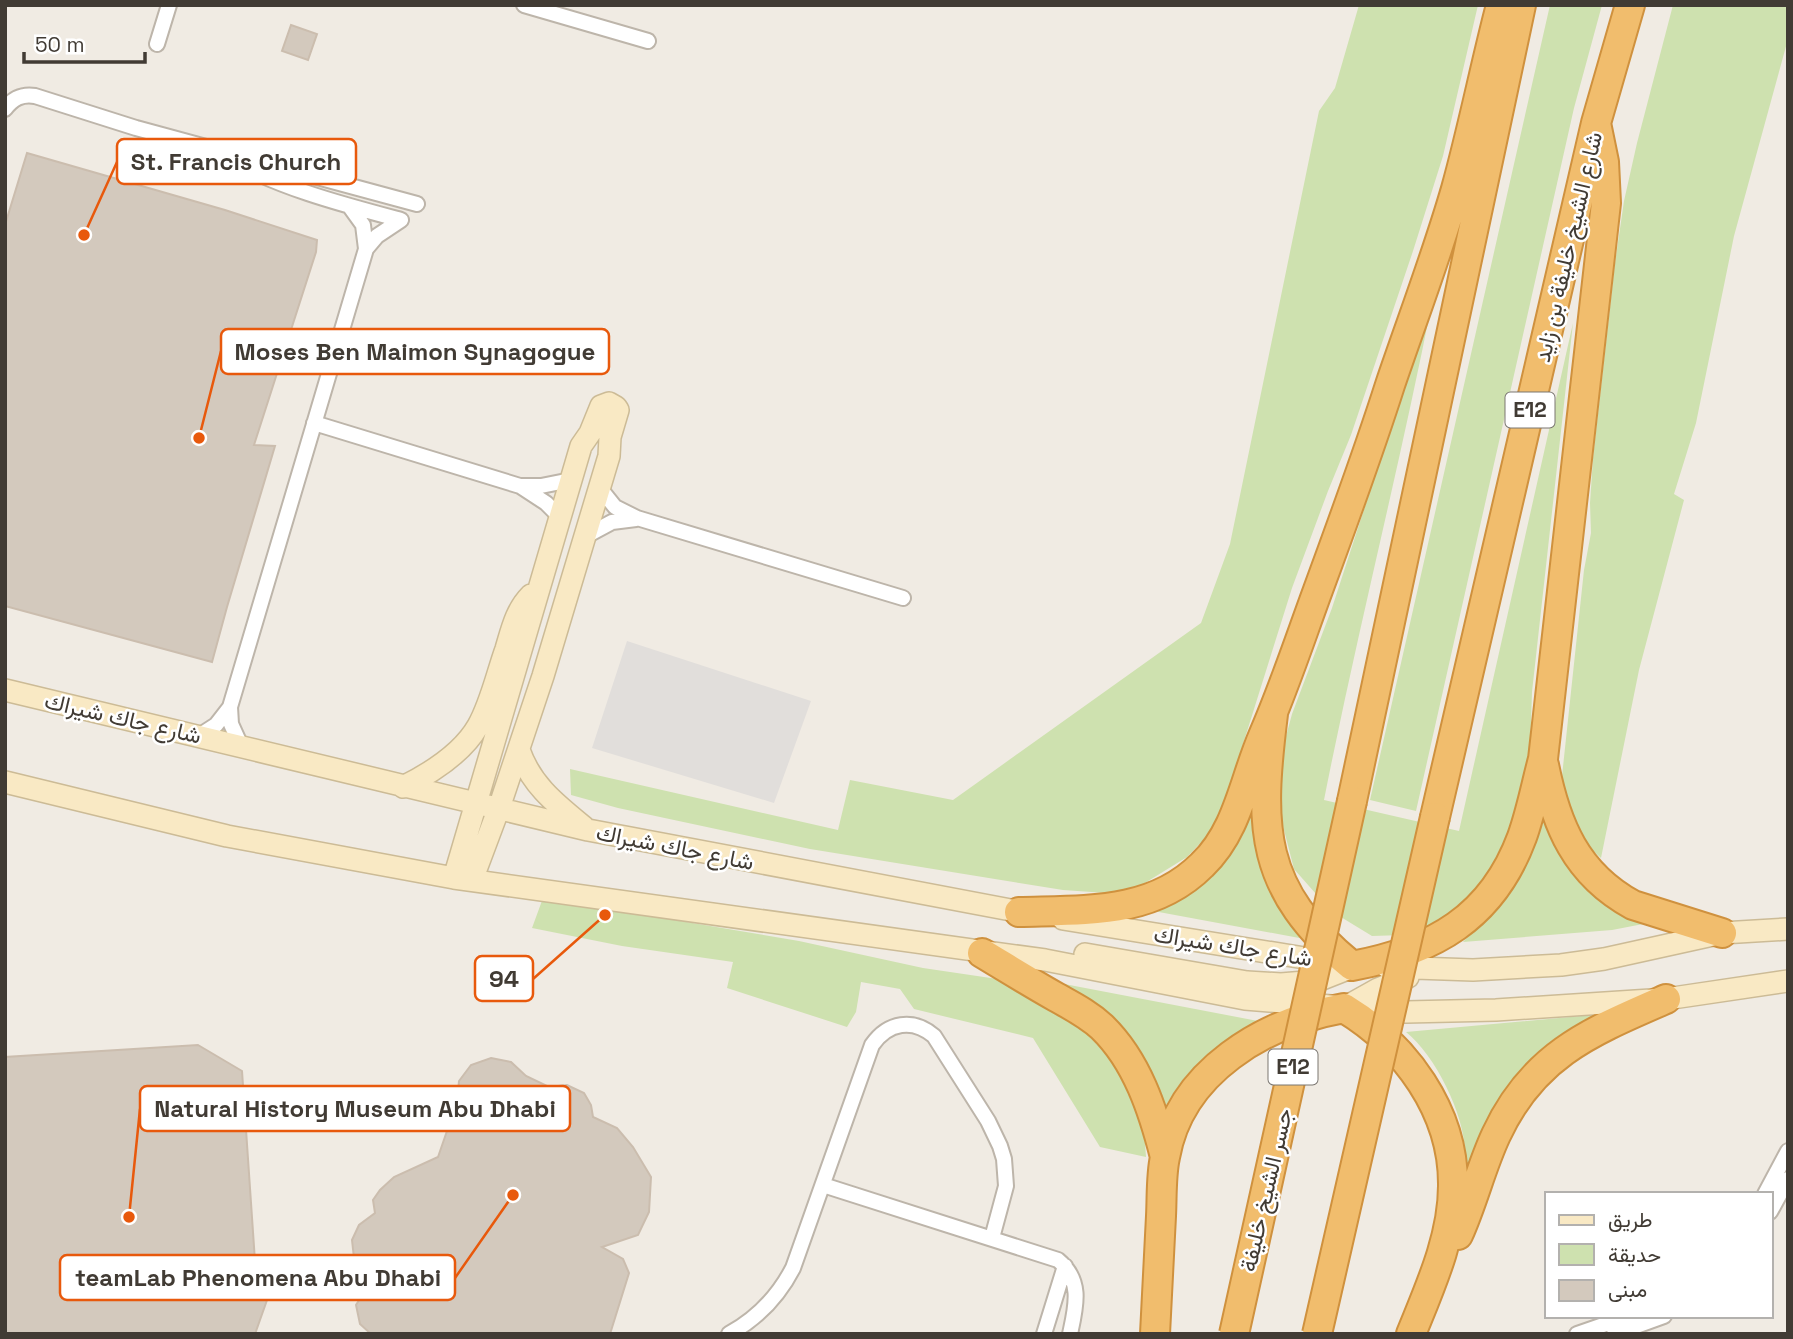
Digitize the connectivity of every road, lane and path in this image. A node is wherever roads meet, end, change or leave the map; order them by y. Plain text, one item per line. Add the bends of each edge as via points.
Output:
1 (169, 5) edge
2 (524, 5) edge
3 (1501, 5) edge
4 (1521, 5) edge
5 (1630, 5) edge
6 (648, 41) dead end
7 (157, 44) dead end
8 (5, 109) edge
9 (1596, 124) junction
10 (209, 148) junction
11 (417, 204) dead end
12 (350, 207) junction
13 (366, 249) junction
14 (314, 423) junction
15 (571, 480) junction
16 (520, 486) junction
17 (599, 487) junction
18 (560, 517) junction
19 (638, 519) junction
20 (584, 537) junction
21 (540, 586) junction
22 (903, 598) dead end
23 (5, 690) edge
24 (230, 708) junction
25 (1273, 714) junction
26 (199, 736) junction
27 (241, 746) junction
28 (519, 750) junction
29 (1543, 759) junction
30 (5, 782) edge
31 (403, 788) junction
32 (476, 803) junction
33 (499, 808) junction
34 (588, 830) junction
35 (463, 879) junction
36 (1019, 912) junction
37 (1788, 929) edge
38 (1722, 933) junction
39 (982, 953) junction
40 (1286, 953) junction
41 (1045, 960) junction
42 (1352, 966) junction
43 (1429, 968) junction
44 (1317, 981) junction
45 (1788, 981) edge
46 (1378, 989) junction
47 (1666, 999) junction
48 (1344, 1007) junction
49 (1406, 1012) junction
50 (1788, 1151) edge
51 (1165, 1157) junction
52 (1788, 1179) edge
53 (823, 1185) junction
54 (1766, 1192) edge
55 (1462, 1194) junction
56 (1772, 1208) edge
57 (992, 1238) junction
58 (1065, 1266) junction
59 (1623, 1318) edge
60 (1658, 1318) edge
61 (729, 1334) edge
62 (1044, 1334) edge
63 (1070, 1334) edge
64 (1155, 1334) edge
65 (1234, 1334) edge
66 (1317, 1334) edge
67 (1411, 1334) edge
68 (1577, 1334) edge
69 (1614, 1334) edge

1 - 7 street
2 - 6 street
3 - 25 highway via 1438,247
4 - 65 highway, جسر الشيخ خليفة / E12, bridge
5 - 9 highway, شارع الشيخ خليفة بن زايد / E12
8 - 10 street via 14,99 35,96
9 - 29 highway via 1606,203
9 - 66 highway, شارع الشيخ خليفة بن زايد / E12, bridge
10 - 11 street
10 - 12 street via 240,166
12 - 13 street via 363,225
12 - 13 street via 401,220
13 - 14 street
14 - 16 street
14 - 24 street
15 - 16 street
15 - 17 street via 581,446 601,406 609,402 617,415
15 - 18 street
16 - 18 street
17 - 19 street via 615,507
17 - 20 street
18 - 21 street
19 - 20 street via 612,522
19 - 22 street
20 - 28 street
21 - 31 street via 516,617 484,713 472,735 440,765
21 - 32 street
23 - 26 street, شارع جاك شيراك
24 - 26 street
24 - 27 street
25 - 36 highway via 1234,819 1216,850 1191,876 1158,896 1123,907
25 - 42 highway via 1265,794 1275,865 1305,922
26 - 27 street, شارع جاك شيراك
27 - 31 street, شارع جاك شيراك
28 - 33 street
28 - 34 street via 540,789
29 - 38 highway via 1563,831 1593,875 1633,905
29 - 42 highway via 1516,851 1483,904 1433,941 1395,957
30 - 35 street, شارع جاك شيراك via 227,836
31 - 32 street, شارع جاك شيراك
32 - 33 street, شارع جاك شيراك
32 - 35 street
33 - 34 street, شارع جاك شيراك
33 - 35 street
34 - 36 street, شارع جاك شيراك
35 - 39 street, شارع جاك شيراك
36 - 40 street, شارع جاك شيراك
37 - 38 street, شارع جاك شيراك
38 - 43 street, شارع جاك شيراك via 1561,965
39 - 41 street, شارع جاك شيراك
39 - 51 highway via 1087,1015 1112,1038 1141,1086
40 - 42 street, شارع جاك شيراك
40 - 44 street
41 - 44 street via 1072,951 1247,982
41 - 48 street, شارع جاك شيراك via 1245,999
42 - 43 street, شارع جاك شيراك
42 - 44 street
42 - 46 street
43 - 46 street
44 - 48 street
45 - 47 street, شارع جاك شيراك
46 - 48 street
46 - 49 street
47 - 49 street, شارع جاك شيراك
47 - 55 highway via 1580,1038 1547,1063 1511,1106
48 - 49 street, شارع جاك شيراك
48 - 51 highway via 1284,1024 1230,1055 1194,1093 1176,1124
48 - 55 highway via 1394,1046 1420,1080 1443,1130
50 - 54 street
51 - 64 highway
52 - 56 street
53 - 57 street
53 - 57 street via 872,1045 892,1027 919,1026 940,1043 1000,1146 1006,1186
53 - 61 street via 786,1282 766,1307
55 - 67 highway via 1456,1239 1437,1270
57 - 58 street
58 - 62 street
58 - 63 street via 1077,1291
59 - 68 street
60 - 69 street

